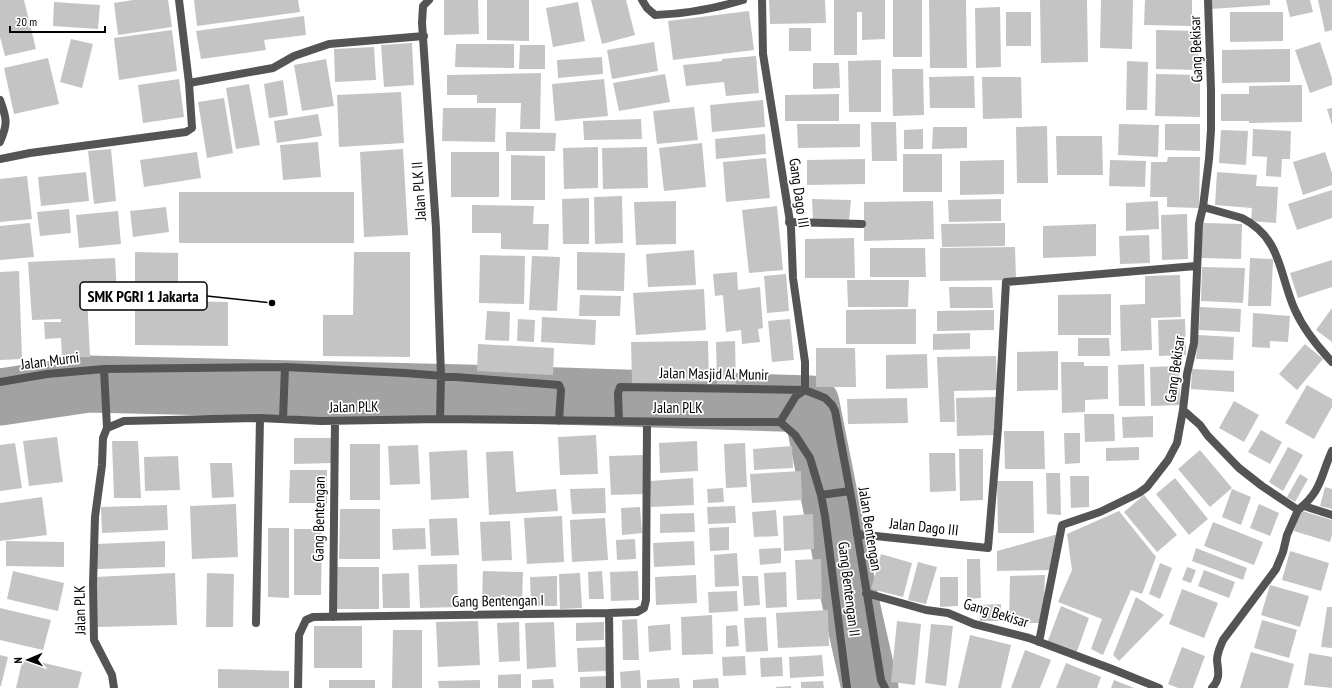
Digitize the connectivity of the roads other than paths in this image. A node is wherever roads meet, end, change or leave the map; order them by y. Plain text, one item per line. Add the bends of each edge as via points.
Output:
1 (179, 0) edge
2 (429, 0) edge
3 (642, 0) edge
4 (743, 0) edge
5 (762, 0) edge
6 (1208, 0) edge
7 (424, 36) junction
8 (189, 83) junction
9 (0, 100) edge
10 (0, 142) edge
11 (0, 159) edge
12 (1203, 207) junction
13 (789, 222) junction
14 (862, 224) dead end
15 (1196, 266) junction
16 (1332, 362) edge
17 (104, 369) junction
18 (285, 371) junction
19 (441, 379) junction
20 (0, 382) edge
21 (805, 390) junction
22 (1183, 410) junction
23 (283, 416) junction
24 (260, 418) junction
25 (559, 418) junction
26 (440, 419) junction
27 (620, 419) junction
28 (781, 419) junction
29 (335, 421) junction
30 (647, 422) junction
31 (107, 428) junction
32 (1332, 451) edge
33 (849, 491) junction
34 (823, 495) junction
35 (1301, 508) junction
36 (1332, 515) edge
37 (857, 534) junction
38 (866, 593) junction
39 (609, 613) junction
40 (332, 617) junction
41 (256, 624) dead end
42 (1039, 642) junction
43 (114, 688) edge
44 (298, 688) edge
45 (610, 688) edge
46 (847, 688) edge
47 (885, 688) edge
48 (1159, 688) edge
49 (1212, 688) edge

1 - 8 street
2 - 7 street, Jalan PLK II via 423,6
3 - 4 street via 649,10 658,15 696,12
5 - 13 street, Gang Dago III via 763,54
6 - 12 street, Gang Bekisar via 1211,130
7 - 8 street via 329,44 294,56 273,68
7 - 19 street, Jalan PLK II via 436,228
8 - 11 street via 192,128 186,132
9 - 10 street via 6,116 6,130
12 - 15 street, Gang Bekisar via 1199,220
12 - 16 street via 1248,220 1267,239 1277,255 1294,308 1304,328
13 - 14 street
13 - 21 street, Gang Dago III via 793,278 805,362
15 - 22 street, Gang Bekisar via 1194,343
15 - 37 street, Jalan Dago III via 1006,282 988,548
17 - 18 street
17 - 20 street, Jalan Murni via 47,374
17 - 31 street
18 - 19 street
18 - 23 street
19 - 25 street via 559,387
19 - 26 street, Jalan PLK II
21 - 27 street, Jalan Masjid Al Munir via 621,390
21 - 28 street via 796,396
21 - 33 street, Jalan Bentengan via 825,398 835,411
22 - 35 street, Gang Bekisar via 1239,468
22 - 42 street via 1177,443 1168,460 1147,487 1100,512 1062,524
23 - 24 street, Jalan PLK
23 - 29 street, Jalan PLK
24 - 31 street, Jalan PLK via 124,421
24 - 41 street
25 - 26 street, Jalan PLK
25 - 27 street, Jalan PLK
26 - 29 street, Jalan PLK
27 - 30 street, Jalan PLK
28 - 30 street, Jalan PLK
28 - 34 street via 810,458
29 - 40 street, Gang Bentengan
30 - 39 street, Gang Bentengan I via 646,600 644,608 637,612
31 - 43 street, Jalan PLK via 103,438 95,516 94,640 112,675
32 - 35 street via 1315,494
33 - 34 street
33 - 37 street, Jalan Bentengan
34 - 46 street, Gang Bentengan II
35 - 36 street, Gang Bekisar
35 - 49 street via 1287,535 1284,552 1276,569 1223,640 1217,658 1218,678
37 - 38 street, Jalan Bentengan
38 - 42 street, Gang Bekisar via 926,610 948,613 974,624
38 - 47 street, Jalan Bentengan via 881,680
39 - 40 street, Gang Bentengan I
39 - 45 street
40 - 44 street, Gang Bentengan I via 313,617 306,620 299,635
42 - 48 street, Gang Bekisar

